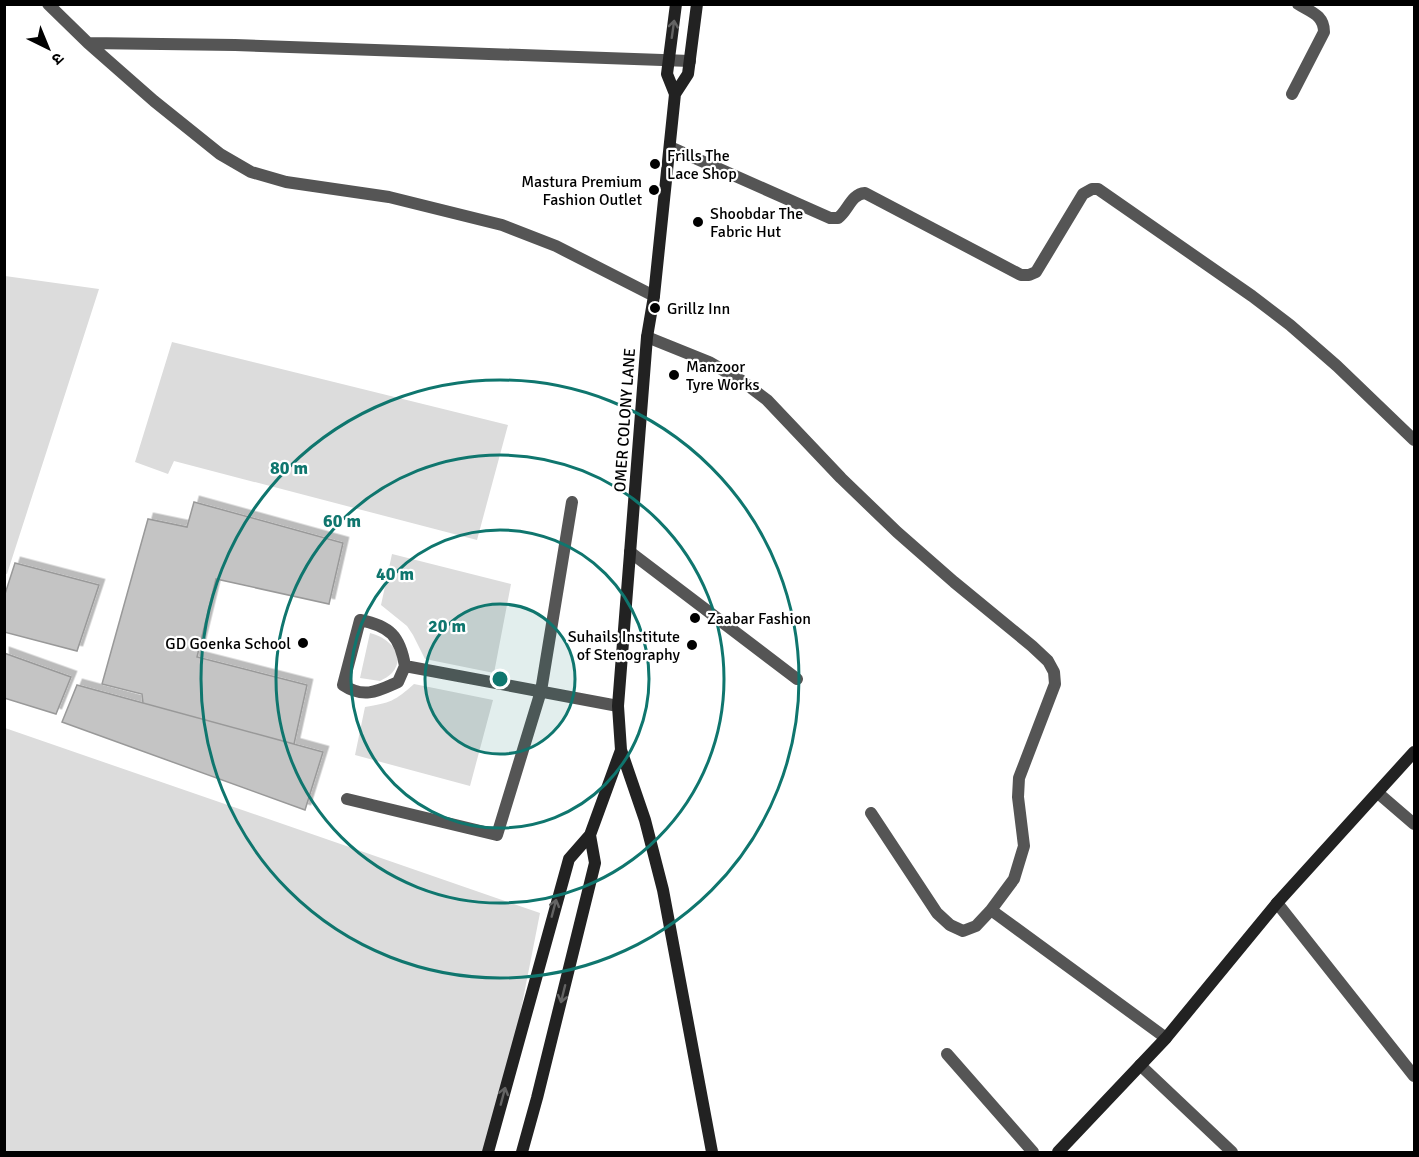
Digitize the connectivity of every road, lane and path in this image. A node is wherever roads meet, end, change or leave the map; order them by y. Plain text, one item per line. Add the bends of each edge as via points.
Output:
1 (48, 4) edge
2 (676, 4) edge
3 (697, 4) edge
4 (1298, 4) edge
5 (88, 43) junction
6 (669, 60) junction
7 (690, 61) junction
8 (675, 94) junction
9 (1292, 94) dead end
10 (670, 147) junction
11 (654, 296) junction
12 (647, 337) junction
13 (1414, 440) edge
14 (572, 502) dead end
15 (630, 552) junction
16 (405, 666) junction
17 (798, 679) dead end
18 (541, 691) junction
19 (618, 706) junction
20 (621, 750) junction
21 (1414, 752) edge
22 (1378, 793) junction
23 (348, 799) dead end
24 (872, 813) dead end
25 (1414, 824) edge
26 (590, 835) junction
27 (1277, 903) junction
28 (991, 910) junction
29 (1166, 1038) junction
30 (947, 1054) dead end
31 (1140, 1065) junction
32 (1414, 1076) edge
33 (488, 1152) edge
34 (522, 1152) edge
35 (712, 1152) edge
36 (1033, 1152) edge
37 (1058, 1152) edge
38 (1232, 1152) edge

1 - 5 street
6 -> 2 main road, OMER COLONY LANE
3 - 7 main road, OMER COLONY LANE
4 - 9 street via 1319,17 1324,32
5 - 6 street
5 - 11 street via 220,154 251,172 286,182 389,197 502,225 556,246
6 - 7 street
6 - 8 main road, OMER COLONY LANE via 667,74
7 - 8 main road, OMER COLONY LANE via 688,74
8 - 10 main road, OMER COLONY LANE
10 - 11 main road, OMER COLONY LANE
10 - 13 street via 830,218 838,218 855,196 865,193 1021,275 1036,272 1083,194 1098,189 1290,325
11 - 12 main road, OMER COLONY LANE
12 - 15 main road, OMER COLONY LANE
12 - 28 street via 709,362 767,400 897,532 1048,661 1055,684 1019,778 1024,846 1014,879
14 - 18 street
15 - 17 street
15 - 19 main road, OMER COLONY LANE
16 - 16 street via 402,648 390,631 360,620 343,685 354,692 380,690 398,682
16 - 18 street
18 - 19 street
18 - 23 street via 497,835
19 - 20 main road, OMER COLONY LANE
20 - 26 main road
20 - 35 main road via 663,890
21 - 22 main road
22 - 25 street
22 - 27 main road
24 - 28 street via 937,913 950,925 963,932 976,926
33 -> 26 main road via 568,859
26 -> 34 main road via 595,863
27 - 29 main road
27 - 32 street
28 - 29 street
29 - 31 main road
30 - 36 street
31 - 37 main road
31 - 38 street

